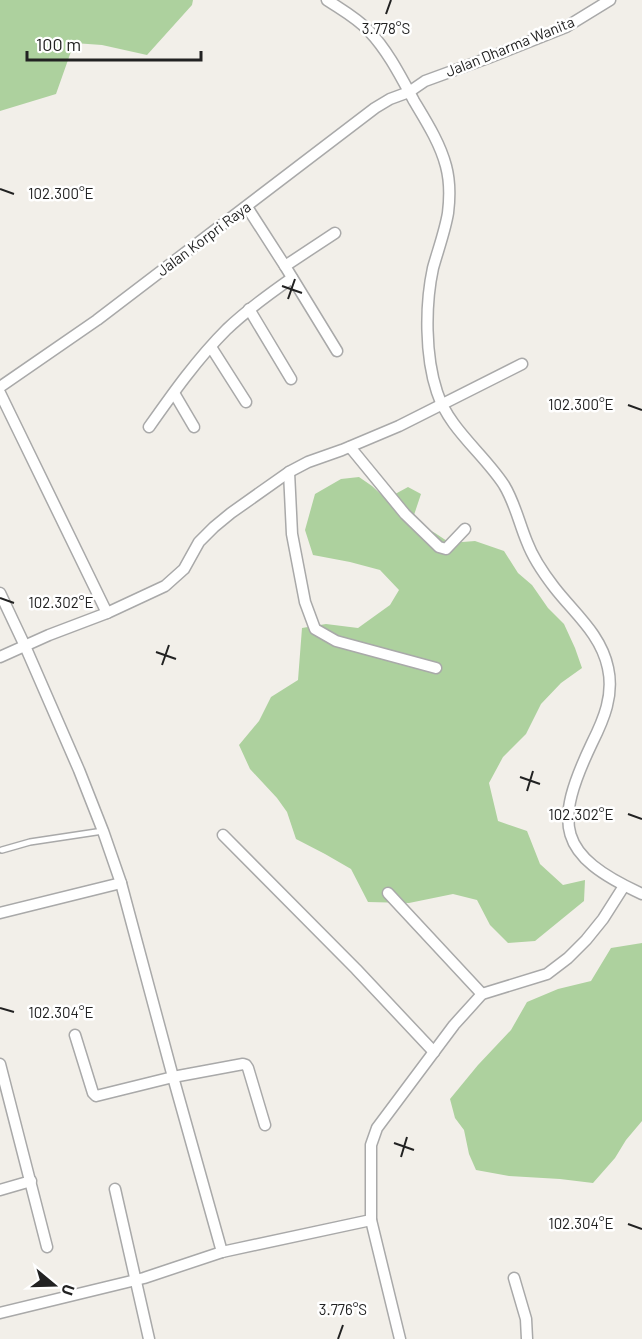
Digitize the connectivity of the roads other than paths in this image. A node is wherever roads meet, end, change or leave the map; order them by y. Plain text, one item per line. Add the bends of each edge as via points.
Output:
1 (327, 0) edge
2 (610, 0) edge
3 (409, 92) junction
4 (247, 207) junction
5 (336, 233) dead end
6 (285, 266) junction
7 (292, 278) junction
8 (249, 309) junction
9 (211, 347) junction
10 (337, 351) dead end
11 (522, 364) dead end
12 (291, 379) dead end
13 (0, 387) edge
14 (0, 393) edge
15 (174, 393) junction
16 (246, 402) dead end
17 (442, 405) junction
18 (149, 427) dead end
19 (194, 427) dead end
20 (350, 447) junction
21 (289, 471) junction
22 (465, 529) dead end
23 (0, 593) edge
24 (108, 614) junction
25 (25, 646) junction
26 (0, 657) edge
27 (436, 668) dead end
28 (103, 831) junction
29 (223, 835) dead end
30 (2, 850) dead end
31 (121, 883) junction
32 (624, 886) junction
33 (388, 893) dead end
34 (642, 894) edge
35 (0, 914) edge
36 (482, 994) junction
37 (75, 1035) dead end
38 (434, 1052) junction
39 (0, 1064) edge
40 (173, 1077) junction
41 (265, 1125) dead end
42 (31, 1181) junction
43 (116, 1189) dead end
44 (0, 1190) edge
45 (371, 1220) junction
46 (47, 1246) dead end
47 (222, 1252) junction
48 (514, 1278) dead end
49 (135, 1280) junction
50 (0, 1313) edge
51 (150, 1339) edge
52 (400, 1339) edge
53 (527, 1339) edge

1 - 3 street via 371,33
2 - 3 street, Jalan Dharma Wanita via 566,27 425,81
3 - 4 street, Jalan Korpri Raya via 375,108
3 - 17 street via 439,147 449,180 448,214 432,273 428,314 433,375
4 - 6 street
4 - 13 street, Jalan Korpri Raya
5 - 6 street
6 - 7 street
7 - 8 street
7 - 10 street
8 - 9 street
8 - 12 street
9 - 15 street
9 - 16 street
11 - 17 street
14 - 24 street
15 - 18 street
15 - 19 street
17 - 20 street
17 - 32 street via 503,483 543,571 592,631 605,658 610,685 608,704 575,781 568,828 580,854
20 - 21 street
20 - 22 street via 405,514 440,547 446,549
21 - 24 street via 202,537 173,580
21 - 27 street via 292,534 305,602 315,629 336,641
23 - 25 street
24 - 25 street
25 - 26 street
25 - 28 street
28 - 30 lane
28 - 31 street
29 - 38 street
31 - 35 street
31 - 40 street
32 - 34 street
32 - 36 street via 586,940 547,974
33 - 36 street
36 - 38 street
37 - 40 street via 96,1096
38 - 45 street via 377,1128 371,1145
39 - 42 street
40 - 41 street via 246,1065
40 - 47 street
42 - 44 street
42 - 46 street
43 - 49 street
45 - 47 street
45 - 52 street
47 - 49 street
48 - 53 street via 526,1319
49 - 50 street
49 - 51 street

